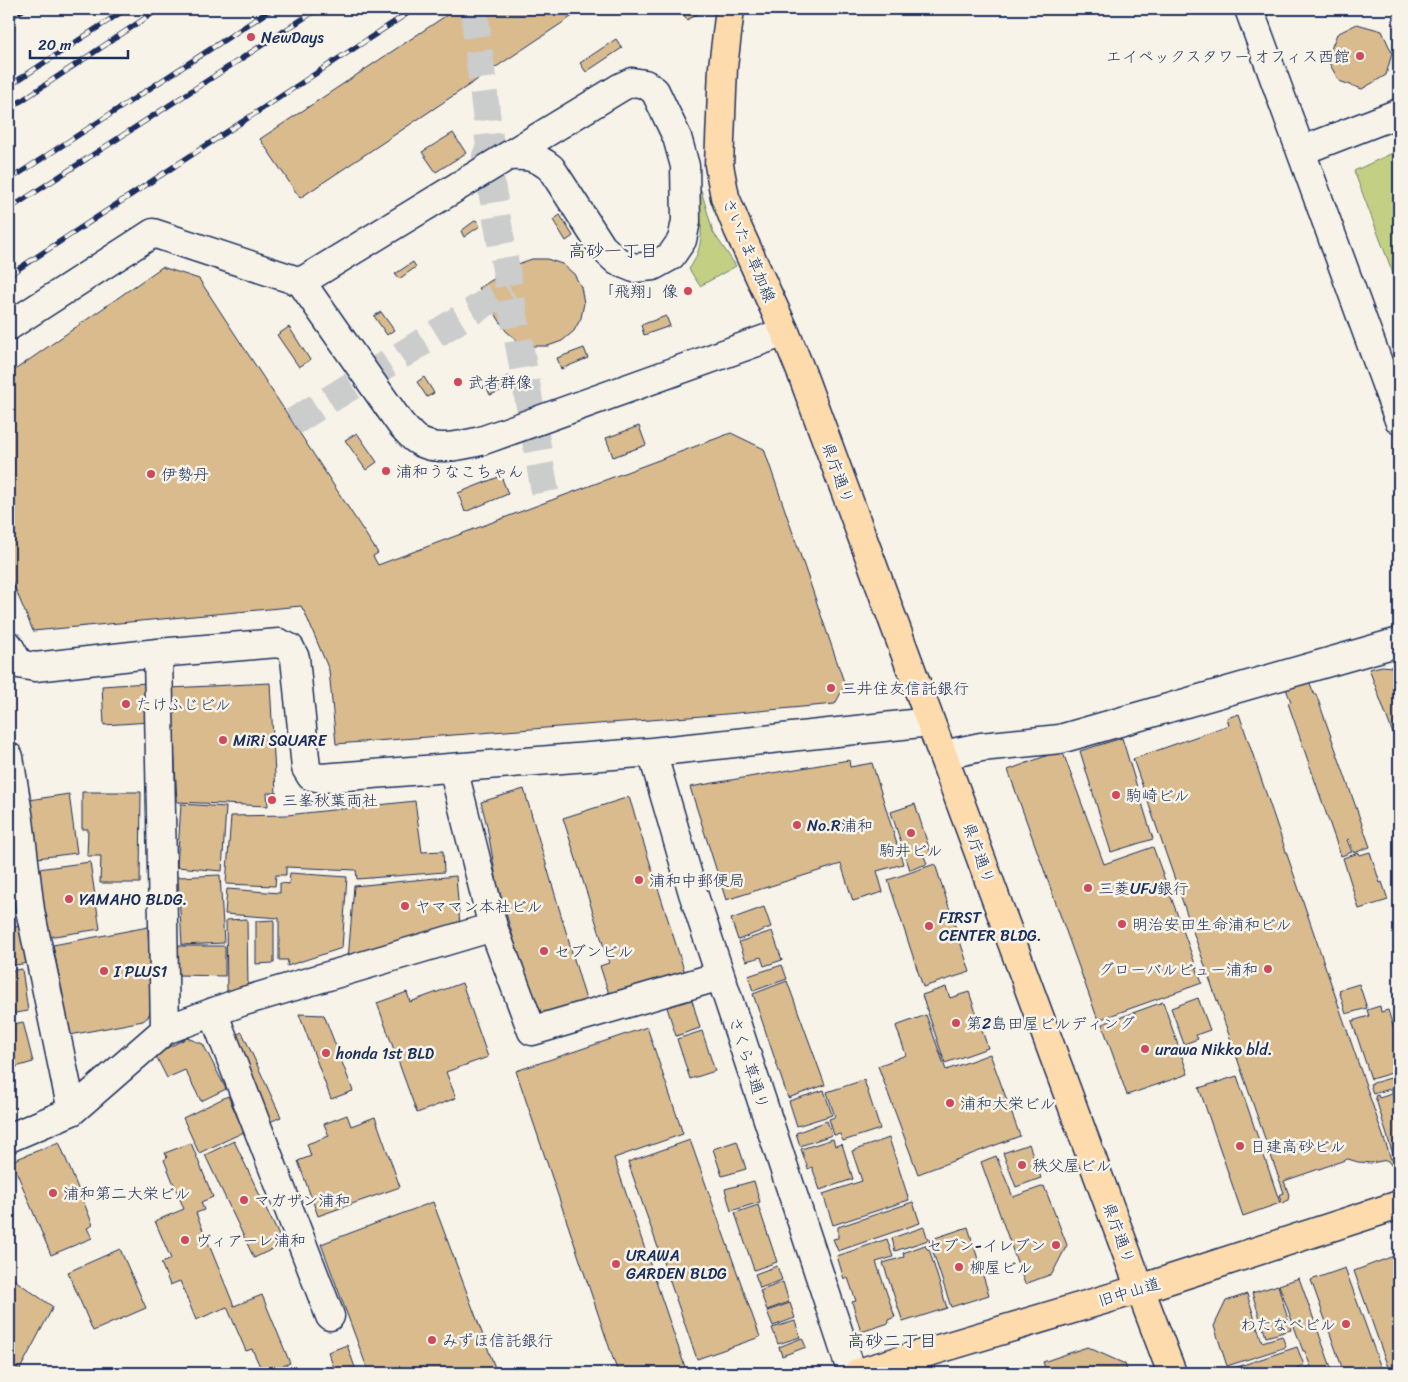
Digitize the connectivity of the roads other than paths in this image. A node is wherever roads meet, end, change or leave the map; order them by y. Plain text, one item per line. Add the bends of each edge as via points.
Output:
1 (730, 9) edge
2 (1249, 9) edge
3 (1399, 113) edge
4 (1301, 151) junction
5 (508, 156) junction
6 (685, 166) junction
7 (719, 166) junction
8 (301, 282) junction
9 (9, 326) edge
10 (785, 332) junction
11 (1399, 420) edge
12 (1399, 642) edge
13 (158, 653) junction
14 (12, 663) edge
15 (930, 722) junction
16 (652, 752) junction
17 (943, 755) junction
18 (9, 757) edge
19 (453, 768) junction
20 (493, 927) junction
21 (720, 976) junction
22 (213, 1012) junction
23 (165, 1030) junction
24 (72, 1110) junction
25 (9, 1138) edge
26 (1399, 1205) edge
27 (1140, 1289) junction
28 (330, 1316) dead end
29 (852, 1373) edge
30 (858, 1373) edge
31 (1172, 1373) edge

1 - 7 main road, さいたま草加線 via 723,68
2 - 4 street
3 - 4 street
4 - 11 street
5 - 6 street via 632,82 645,84 656,91 677,137
5 - 6 street via 526,155 551,168 602,247 617,261 634,268 654,266 671,256 682,240 686,221
5 - 8 street
6 - 7 street
7 - 10 main road, さいたま草加線 via 725,197
8 - 9 street via 153,233
8 - 10 street via 400,423 416,439 436,447 456,447 481,441
10 - 15 main road, 県庁通り
12 - 17 street via 1060,739 981,747
13 - 14 street via 34,667
13 - 19 street via 279,643 290,648 295,658 306,768 311,776 322,778
13 - 23 street
15 - 16 street
15 - 17 main road, 県庁通り
16 - 19 street
16 - 21 street, さくら草通り
17 - 27 main road, 県庁通り
18 - 24 street via 30,910
19 - 20 street
20 - 21 street via 532,1031
20 - 22 street
21 - 29 street, さくら草通り
22 - 23 street
22 - 28 street
23 - 24 street
24 - 25 street
26 - 27 main road, 旧中山道
27 - 30 main road, 旧中山道
27 - 31 main road, 県庁通り

